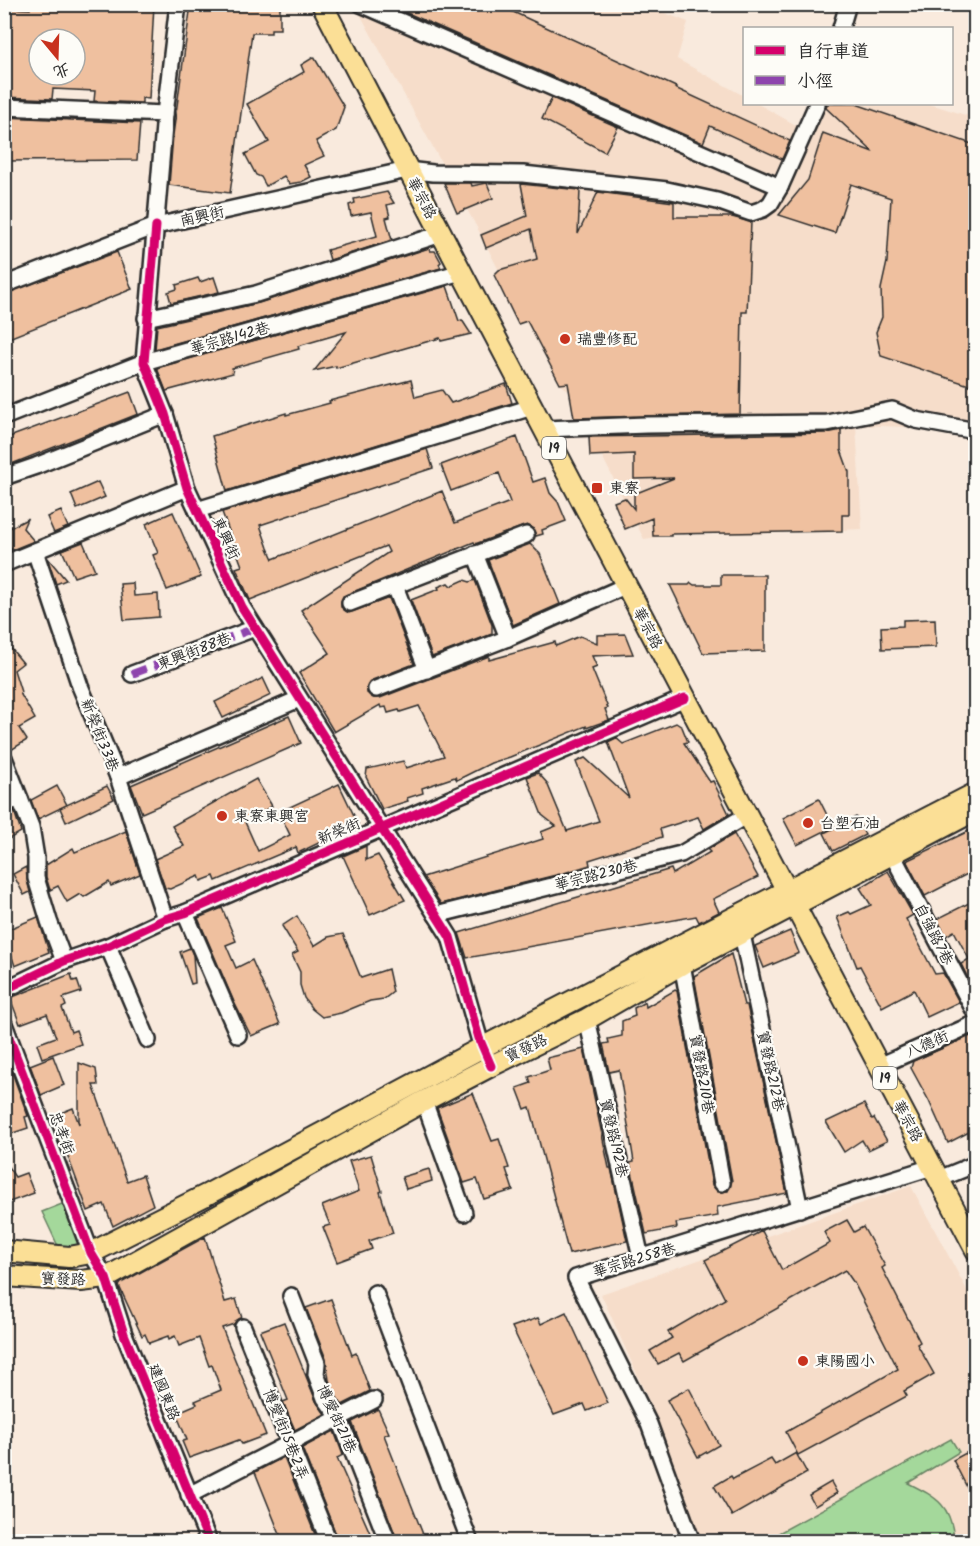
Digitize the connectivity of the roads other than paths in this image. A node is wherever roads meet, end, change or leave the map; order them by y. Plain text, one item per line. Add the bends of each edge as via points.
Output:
1 (178, 4) edge
2 (322, 4) edge
3 (361, 4) edge
4 (848, 4) edge
5 (841, 27) edge
6 (817, 105) edge
7 (4, 107) edge
8 (165, 114) junction
9 (407, 170) junction
10 (780, 187) junction
11 (156, 226) junction
12 (441, 234) junction
13 (461, 272) junction
14 (4, 285) edge
15 (146, 318) junction
16 (144, 363) junction
17 (532, 407) junction
18 (165, 414) junction
19 (4, 417) edge
20 (544, 429) junction
21 (975, 431) edge
22 (4, 477) edge
23 (187, 488) junction
24 (196, 510) junction
25 (526, 535) dead end
26 (35, 551) junction
27 (475, 554) junction
28 (4, 564) edge
29 (395, 586) junction
30 (625, 586) junction
31 (350, 603) dead end
32 (255, 628) junction
33 (508, 638) junction
34 (427, 670) junction
35 (132, 674) dead end
36 (376, 689) dead end
37 (686, 698) junction
38 (300, 699) junction
39 (4, 758) edge
40 (118, 777) junction
41 (975, 792) edge
42 (20, 799) junction
43 (4, 803) edge
44 (975, 810) edge
45 (747, 815) junction
46 (380, 829) junction
47 (892, 854) junction
48 (791, 898) junction
49 (185, 913) junction
50 (436, 915) junction
51 (165, 919) junction
52 (742, 934) junction
53 (108, 946) junction
54 (64, 961) junction
55 (682, 964) junction
56 (4, 990) edge
57 (975, 1014) edge
58 (587, 1018) junction
59 (975, 1023) edge
60 (4, 1024) edge
61 (238, 1035) dead end
62 (148, 1040) dead end
63 (483, 1047) junction
64 (491, 1066) junction
65 (879, 1066) junction
66 (424, 1101) junction
67 (975, 1164) edge
68 (936, 1173) junction
69 (722, 1183) dead end
70 (800, 1209) junction
71 (464, 1213) dead end
72 (975, 1250) edge
73 (4, 1251) edge
74 (91, 1253) junction
75 (641, 1258) junction
76 (4, 1276) edge
77 (106, 1278) junction
78 (375, 1293) dead end
79 (291, 1296) dead end
80 (243, 1327) dead end
81 (374, 1400) dead end
82 (339, 1417) junction
83 (289, 1443) junction
84 (189, 1495) junction
85 (209, 1542) edge
86 (330, 1542) edge
87 (387, 1542) edge
88 (470, 1542) edge
89 (693, 1542) edge

1 - 8 street, 東興街
2 - 9 main road, 華宗路 / 19
3 - 10 street
4 - 5 street
6 - 10 street, 南興街
7 - 8 street
8 - 11 street, 東興街
9 - 10 street, 南興街 via 523,174 667,190 751,213 770,204
9 - 11 street, 南興街
9 - 12 main road, 華宗路 / 19
11 - 14 street, 南興街
11 - 15 street, 東興街
12 - 13 main road, 華宗路 / 19
12 - 15 street via 256,294
13 - 16 street, 華宗路142巷
13 - 17 main road, 華宗路 / 19
15 - 16 street, 東興街
16 - 18 street, 東興街
16 - 19 street, 華宗路142巷
17 - 20 main road, 華宗路 / 19
17 - 24 street
18 - 22 street
18 - 23 street, 東興街
20 - 21 street via 827,423 892,410 916,420
20 - 30 main road, 華宗路 / 19
23 - 24 street, 東興街
23 - 26 street
24 - 32 street, 東興街
25 - 27 street
26 - 28 street
26 - 40 street, 新榮街33巷 via 80,686
27 - 29 street
27 - 33 street
29 - 31 street
29 - 34 street
30 - 33 street
30 - 37 main road, 華宗路 / 19
32 - 35 street, 東興街88巷
32 - 38 street, 東興街
33 - 34 street
34 - 36 street
37 - 45 main road, 華宗路 / 19
37 - 46 street, 新榮街
38 - 40 street
38 - 46 street, 東興街
39 - 42 street
40 - 51 street, 新榮街33巷
41 - 48 main road, 寶發路
42 - 43 street
42 - 54 street via 31,827 36,878
44 - 47 main road, 寶發路
45 - 48 main road, 華宗路 / 19
45 - 50 street, 華宗路230巷 via 681,854
46 - 49 street, 新榮街
46 - 50 street, 東興街
47 - 48 main road, 寶發路
47 - 57 street, 自強路7巷
48 - 52 main road, 寶發路
48 - 63 main road, 寶發路
48 - 65 main road, 華宗路 / 19
49 - 51 street, 新榮街
49 - 61 street
50 - 63 street, 東興街 via 450,937
51 - 53 street, 新榮街
52 - 55 main road, 寶發路
52 - 70 street, 寶發路212巷
53 - 54 street, 新榮街
53 - 62 street
54 - 56 street, 新榮街
55 - 58 main road, 寶發路
55 - 69 street, 寶發路210巷
58 - 64 main road, 寶發路
58 - 75 street, 寶發路192巷
59 - 65 street, 八德街
60 - 74 street, 忠孝街
63 - 64 street, 東興街
63 - 74 main road, 寶發路
64 - 66 main road, 寶發路
65 - 68 main road, 華宗路 / 19
66 - 71 street
66 - 77 main road, 寶發路
67 - 68 street, 華宗路258巷
68 - 70 street, 華宗路258巷
68 - 72 main road, 華宗路 / 19
70 - 75 street, 華宗路258巷
73 - 74 main road, 寶發路 via 69,1257
74 - 77 street, 建國東路
75 - 89 street, 華宗路258巷 via 576,1278 649,1424
76 - 77 main road, 寶發路 via 81,1281
77 - 84 street, 建國東路 via 124,1334
78 - 88 street
79 - 82 street, 博愛街21巷 via 317,1363 316,1374 325,1398
80 - 83 street, 博愛街15巷2弄
81 - 82 street
82 - 83 street
82 - 87 street, 博愛街21巷
83 - 84 street
83 - 86 street, 博愛街15巷2弄
84 - 85 street, 建國東路

